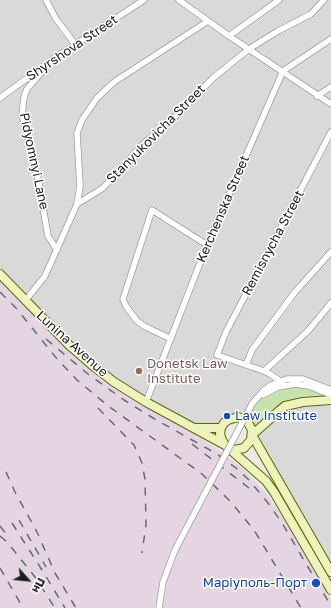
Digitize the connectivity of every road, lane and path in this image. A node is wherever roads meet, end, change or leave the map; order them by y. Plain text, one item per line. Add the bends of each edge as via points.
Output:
1 (46, 0) edge
2 (144, 0) edge
3 (179, 0) edge
4 (279, 0) edge
5 (324, 0) edge
6 (208, 21) junction
7 (228, 36) junction
8 (331, 39) edge
9 (75, 44) junction
10 (249, 49) junction
11 (55, 57) junction
12 (283, 72) junction
13 (331, 87) edge
14 (318, 96) junction
15 (0, 98) edge
16 (331, 104) edge
17 (331, 132) edge
18 (77, 204) junction
19 (207, 245) junction
20 (57, 250) junction
21 (331, 252) edge
22 (0, 274) edge
23 (25, 301) junction
24 (331, 303) edge
25 (171, 339) junction
26 (246, 365) junction
27 (264, 371) junction
28 (280, 381) junction
29 (331, 390) edge
30 (331, 395) edge
31 (331, 400) edge
32 (146, 402) junction
33 (252, 404) junction
34 (250, 425) junction
35 (262, 426) junction
36 (194, 428) junction
37 (221, 428) junction
38 (252, 436) junction
39 (227, 446) junction
40 (331, 572) edge
41 (331, 590) edge
42 (159, 608) edge

1 - 9 street via 56,19
2 - 9 street, Shyrshova Street
3 - 6 street
4 - 7 street
5 - 10 street, Stanyukovicha Street via 311,14
6 - 7 street
6 - 18 street via 119,79 93,103 77,133 80,186
7 - 10 street
8 - 12 street
9 - 11 street, Shyrshova Street
10 - 12 street
10 - 18 street, Stanyukovicha Street via 212,78 178,114 143,144 102,188
11 - 15 street, Shyrshova Street
11 - 20 street, Pidyomnyi Lane via 27,89 22,115 37,172 48,236
12 - 14 street
12 - 19 street, Kerchenska Street
13 - 14 street
14 - 16 street
17 - 26 street, Remisnycha Street via 226,332 217,355
18 - 20 street
19 - 25 street, Kerchenska Street
19 - 25 street via 152,210 123,298 137,321
20 - 23 street via 45,276
21 - 26 street via 295,292 252,350
22 - 23 main road, Lunina Avenue
23 - 32 main road, Lunina Avenue via 68,345 114,382
24 - 27 street via 308,331
25 - 32 street, Kerchenska Street
26 - 27 street
27 - 28 street
28 - 29 street via 303,379
28 - 33 street via 264,390
30 - 33 street via 309,386 288,384 266,393
31 - 35 main road via 285,406
32 - 36 main road, Lunina Avenue
33 - 42 street, bridge via 175,550 163,582
34 - 35 main road
34 - 37 main road via 243,419 233,418
34 - 38 main road
35 - 38 main road
36 - 37 main road, Lunina Avenue
36 - 39 main road, Lunina Avenue
37 - 39 main road via 220,434
38 - 39 main road via 244,448 234,450
38 - 40 main road
39 - 41 main road, Lunina Avenue via 266,481 274,492

